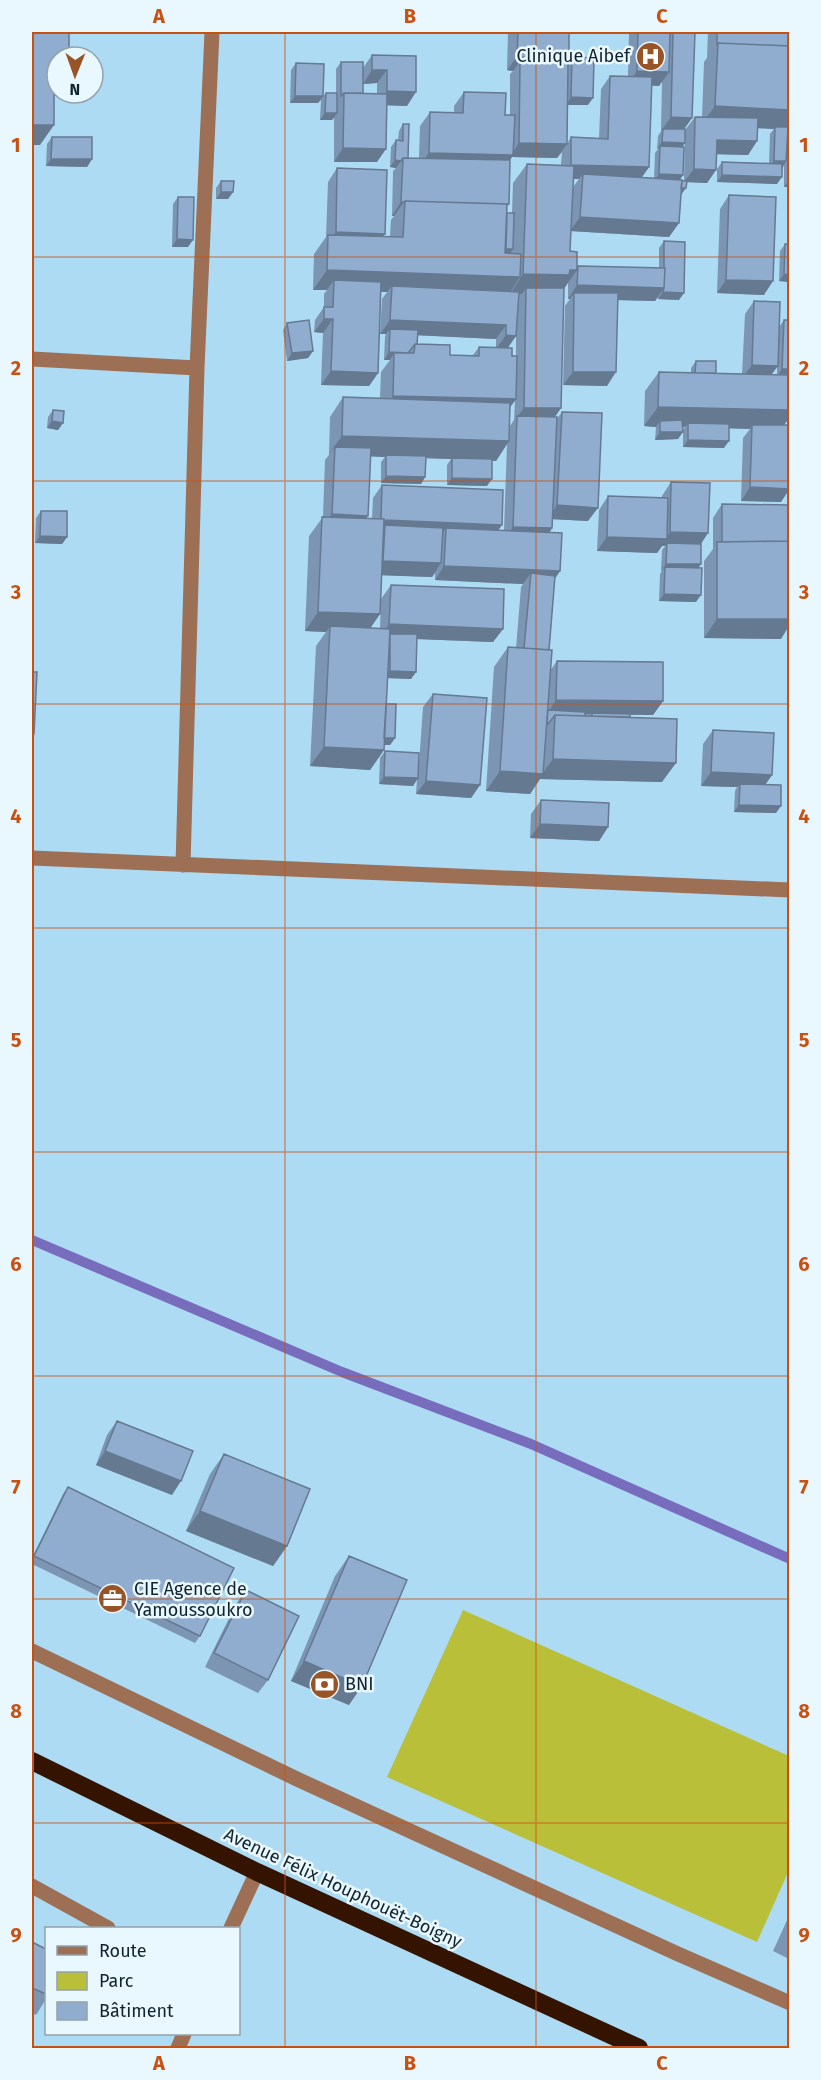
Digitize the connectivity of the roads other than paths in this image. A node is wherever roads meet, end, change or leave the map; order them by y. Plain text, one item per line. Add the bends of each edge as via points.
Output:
1 (212, 32) edge
2 (32, 359) edge
3 (197, 368) junction
4 (32, 858) edge
5 (183, 865) junction
6 (789, 890) edge
7 (32, 1651) edge
8 (32, 1761) edge
9 (257, 1872) junction
10 (32, 1886) edge
11 (104, 1927) edge
12 (232, 1927) edge
13 (789, 2003) edge
14 (184, 2035) edge
15 (178, 2049) edge
16 (639, 2049) edge

1 - 3 street
2 - 3 street
3 - 5 street
4 - 5 street
5 - 6 street
7 - 13 street via 299,1780
8 - 9 highway, Avenue Félix Houphouët-Boigny
9 - 12 street
9 - 16 highway, Avenue Félix Houphouët-Boigny
10 - 11 street
14 - 15 street

